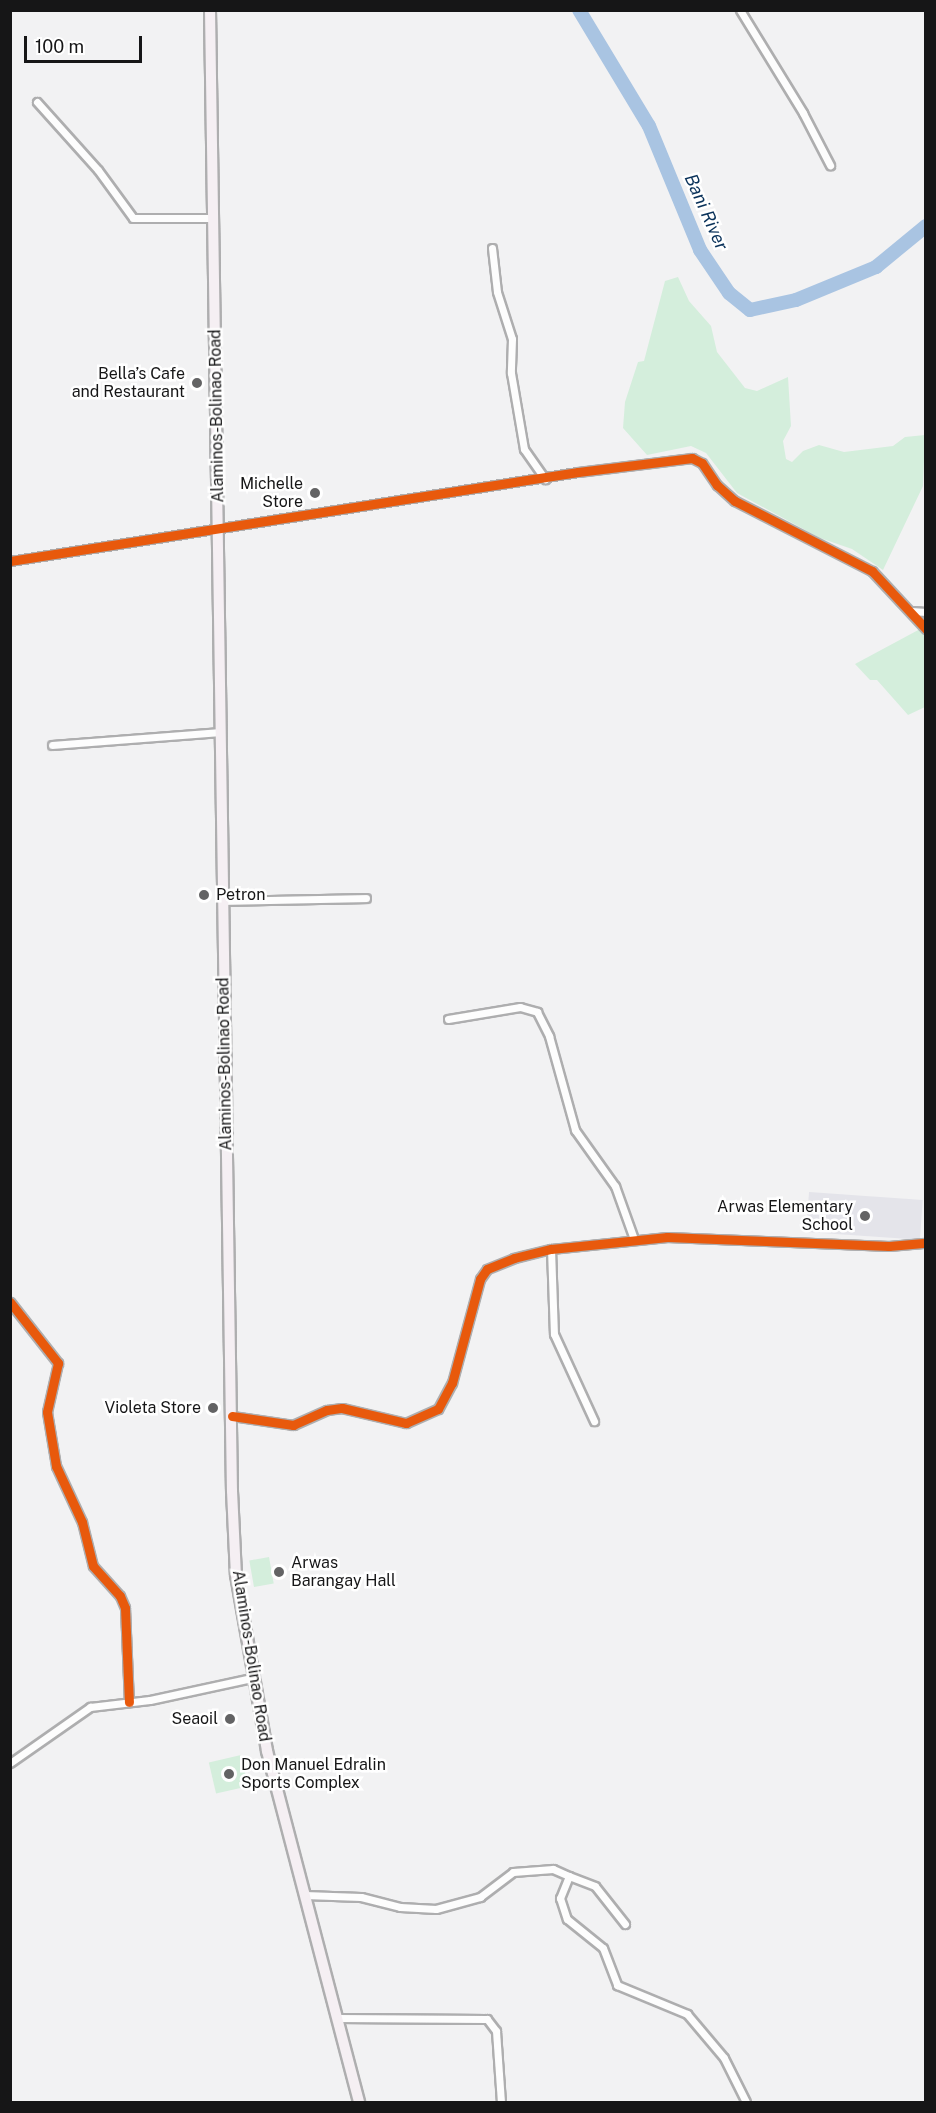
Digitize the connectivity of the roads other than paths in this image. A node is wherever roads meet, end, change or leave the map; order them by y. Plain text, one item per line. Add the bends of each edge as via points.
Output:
1 (210, 10) edge
2 (740, 10) edge
3 (37, 102) dead end
4 (830, 165) dead end
5 (214, 218) junction
6 (492, 248) dead end
7 (545, 479) junction
8 (219, 530) junction
9 (10, 561) edge
10 (911, 611) junction
11 (926, 612) edge
12 (926, 629) edge
13 (220, 732) junction
14 (52, 745) dead end
15 (366, 898) dead end
16 (223, 901) junction
17 (448, 1019) dead end
18 (634, 1239) junction
19 (926, 1243) edge
20 (551, 1249) junction
21 (10, 1302) edge
22 (232, 1416) junction
23 (594, 1421) dead end
24 (252, 1678) junction
25 (129, 1702) junction
26 (10, 1764) edge
27 (569, 1876) junction
28 (304, 1895) junction
29 (625, 1924) dead end
30 (336, 2018) junction
31 (359, 2103) edge
32 (501, 2103) edge
33 (746, 2103) edge

1 - 5 main road, Alaminos-Bolinao Road
2 - 4 street
3 - 5 street via 98,170 133,218
5 - 8 main road, Alaminos-Bolinao Road
6 - 7 street via 497,292 512,339 511,373 524,448
7 - 8 street
7 - 10 street via 692,459 702,463 717,485 735,501 872,571
8 - 9 street
8 - 13 main road, Alaminos-Bolinao Road
10 - 11 street
10 - 12 street
13 - 14 street
13 - 16 main road, Alaminos-Bolinao Road
15 - 16 street
16 - 22 main road, Alaminos-Bolinao Road
17 - 18 street via 520,1007 537,1012 549,1036 575,1130 615,1186
18 - 19 street
18 - 20 street
20 - 22 street via 487,1269 477,1289 446,1400 427,1416 406,1423 390,1422 335,1408 286,1426
20 - 23 street via 554,1334
21 - 25 street via 58,1363 47,1412 56,1466 82,1522 93,1566 120,1596 125,1608
22 - 24 main road, Alaminos-Bolinao Road via 236,1575
24 - 25 street
24 - 28 main road, Alaminos-Bolinao Road
25 - 26 street via 90,1707
27 - 28 street via 553,1869 513,1872 480,1897 436,1909 400,1907 361,1896
27 - 29 street via 595,1886
27 - 33 street via 560,1898 567,1919 603,1948 617,1985 687,2014 724,2058
28 - 30 main road, Alaminos-Bolinao Road
30 - 31 main road, Alaminos-Bolinao Road
30 - 32 street via 487,2019 496,2031

